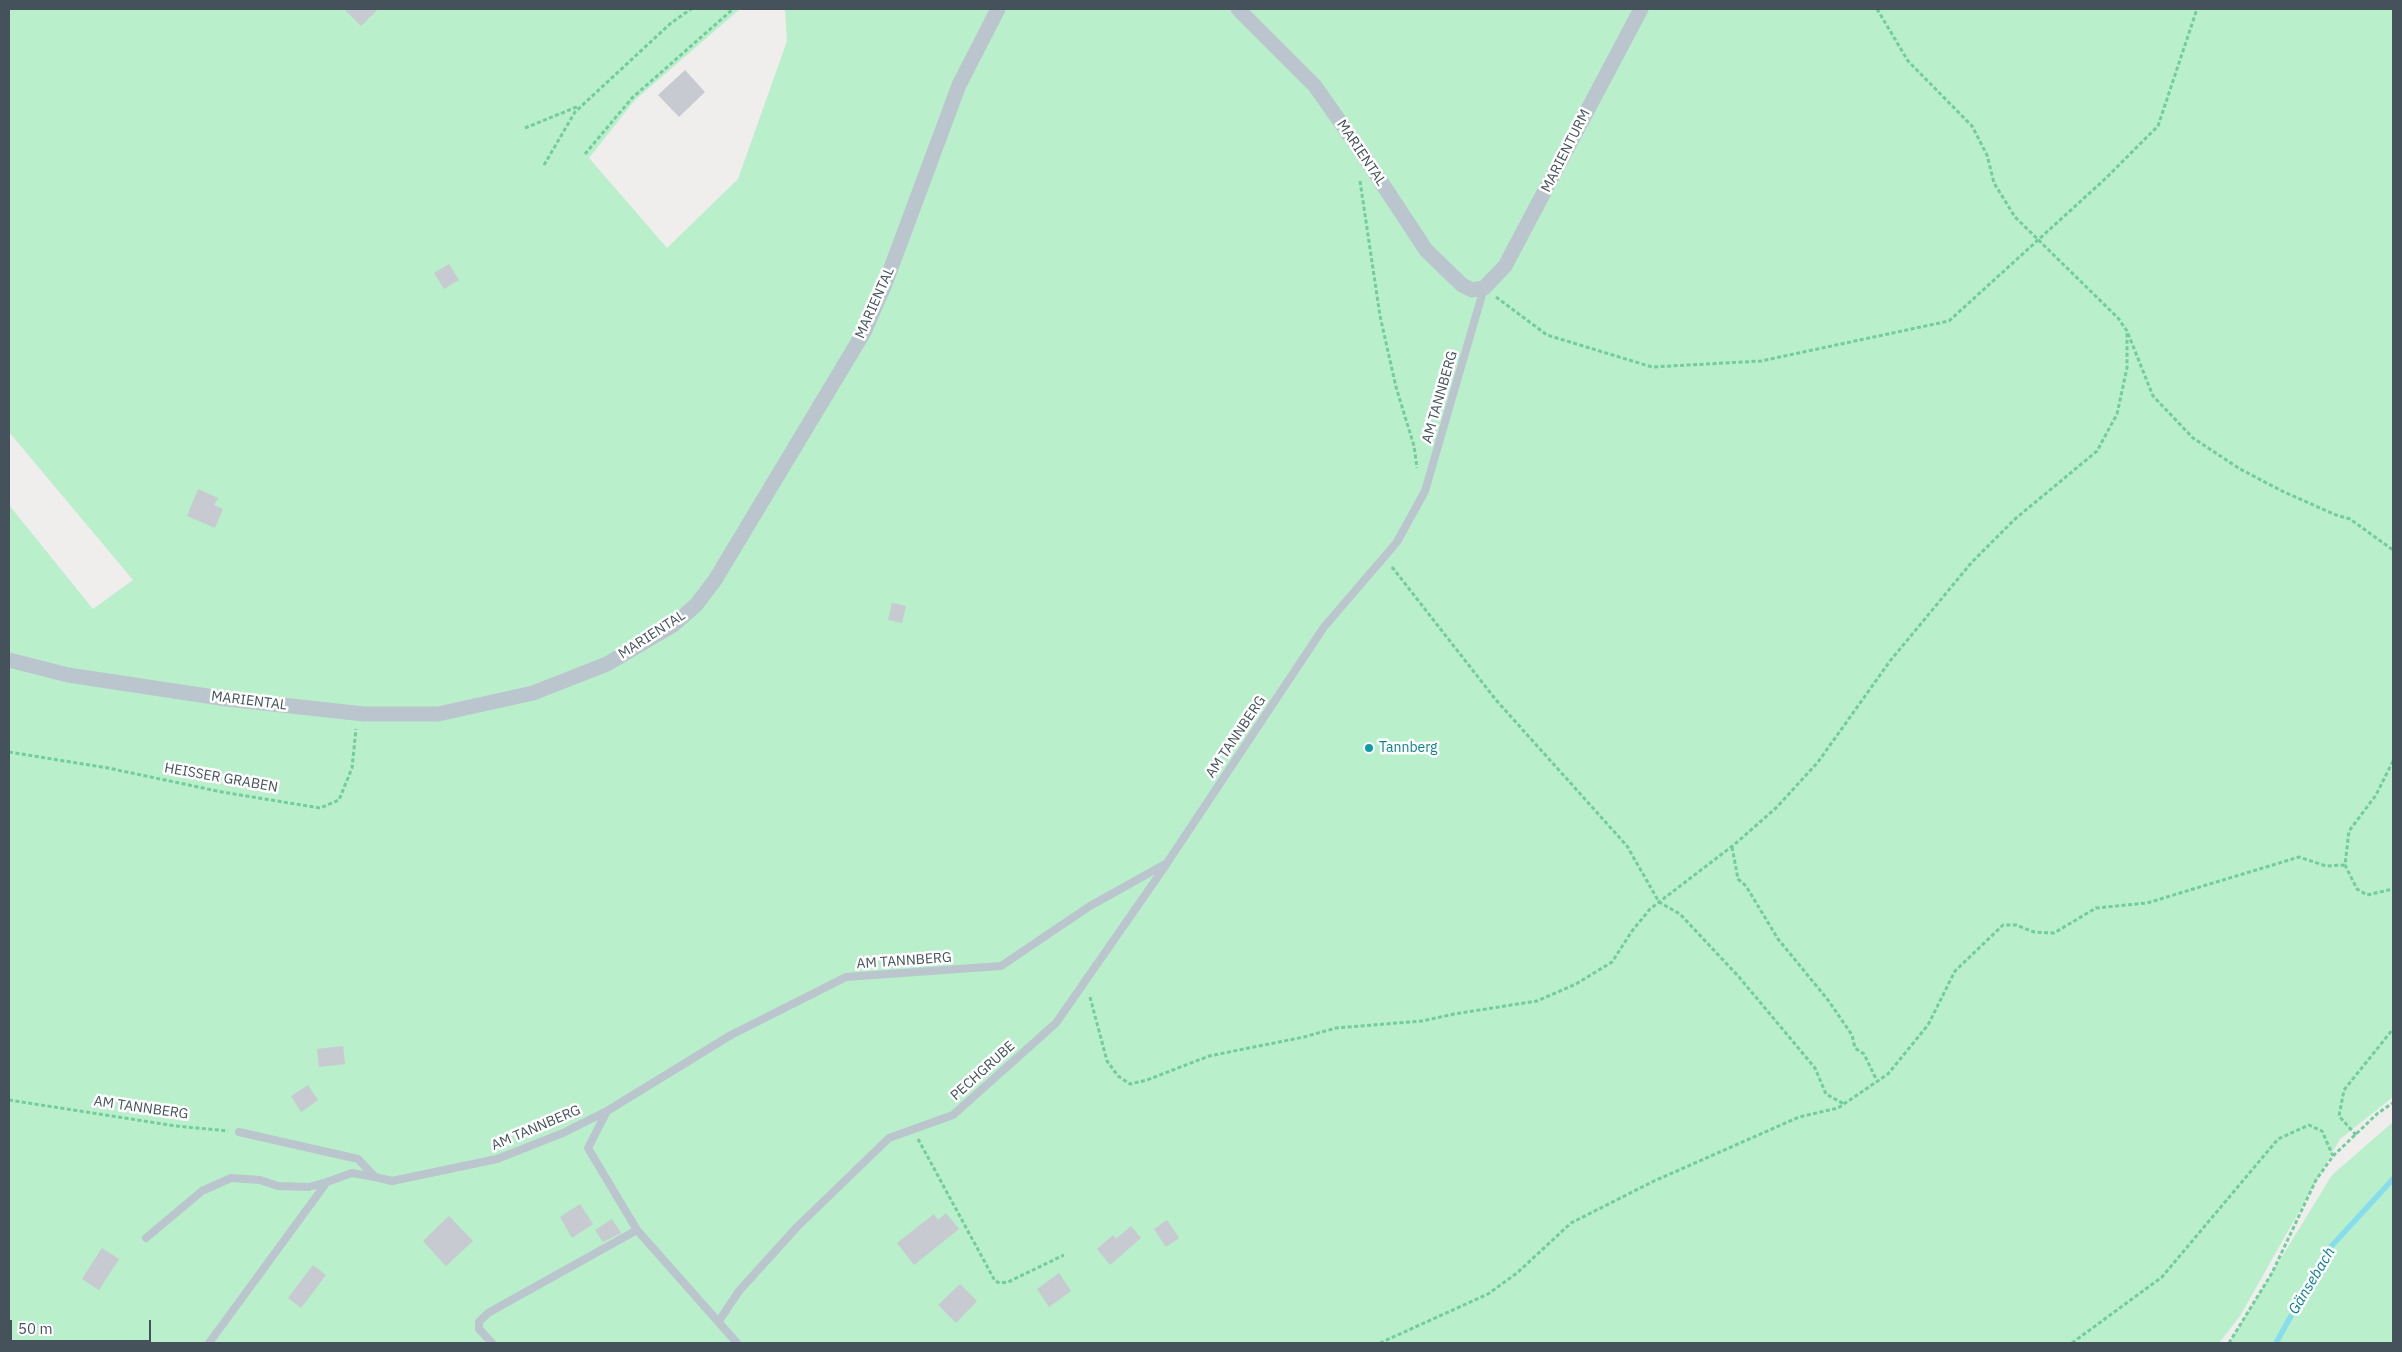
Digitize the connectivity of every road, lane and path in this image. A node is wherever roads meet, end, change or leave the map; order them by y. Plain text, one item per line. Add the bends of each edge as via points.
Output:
1 (691, 9) edge
2 (733, 9) edge
3 (998, 9) edge
4 (1238, 9) edge
5 (1641, 9) edge
6 (1877, 9) edge
7 (2197, 9) edge
8 (582, 104) junction
9 (525, 128) dead end
10 (1362, 153) junction
11 (585, 154) dead end
12 (544, 165) dead end
13 (2038, 240) junction
14 (1484, 288) junction
15 (2127, 331) junction
16 (1421, 498) junction
17 (2393, 550) edge
18 (1384, 557) junction
19 (9, 660) edge
20 (357, 713) junction
21 (9, 752) edge
22 (2393, 761) edge
23 (1732, 847) junction
24 (1167, 863) junction
25 (2345, 866) junction
26 (2393, 889) edge
27 (1659, 902) junction
28 (1084, 982) junction
29 (2393, 1029) edge
30 (1877, 1081) junction
31 (9, 1100) edge
32 (2393, 1103) edge
33 (1844, 1104) junction
34 (607, 1111) junction
35 (912, 1129) junction
36 (238, 1132) joint
37 (2356, 1135) junction
38 (2333, 1156) junction
39 (375, 1177) junction
40 (327, 1182) junction
41 (638, 1230) junction
42 (146, 1238) dead end
43 (1064, 1255) dead end
44 (719, 1321) junction
45 (209, 1343) edge
46 (492, 1343) edge
47 (737, 1343) edge
48 (1380, 1343) edge
49 (2072, 1343) edge
50 (2229, 1343) edge

1 - 8 path via 671,23
2 - 11 path via 632,98
3 - 20 street, MARIENTAL via 959,85 864,332 725,564 696,605 673,625 606,664 533,693 438,714
4 - 10 street, MARIENTAL via 1315,86
5 - 14 street, MARIENTURM via 1505,266
6 - 13 path via 1908,61 1972,126 1987,155 1994,183 2014,217
7 - 13 path via 2158,126
8 - 9 path
8 - 12 path
10 - 14 street, MARIENTAL via 1426,250 1462,285 1472,290
10 - 16 path via 1360,184 1380,316 1414,446
13 - 14 path via 1948,322 1762,361 1652,367 1547,335
13 - 15 path via 2118,318
14 - 16 lane, AM TANNBERG
15 - 17 path via 2153,396 2193,438 2247,473 2350,519
15 - 23 path via 2127,368 2118,414 2097,451 2015,519 1972,562 1890,661 1818,762 1777,807
16 - 18 lane, AM TANNBERG via 1397,542
18 - 24 lane, AM TANNBERG via 1324,627
18 - 27 path via 1496,700 1627,846
19 - 20 street, MARIENTAL via 68,675 227,699
20 - 21 path, HEISSER GRABEN via 352,768 339,800 320,808
22 - 25 path via 2376,795 2349,831
23 - 27 path
23 - 30 path via 1738,879 1746,886 1778,939 1828,1000 1852,1035 1855,1048 1864,1054
24 - 28 lane, PECHGRUBE
24 - 34 lane, AM TANNBERG via 1090,906 1001,966 846,977 731,1035
25 - 26 path via 2357,889 2367,895
25 - 30 path via 2326,866 2299,857 2147,903 2096,908 2054,933 2003,925 1955,971 1928,1025 1888,1074
27 - 28 path via 1632,931 1612,962 1576,984 1537,1001 1422,1021 1336,1028 1209,1056 1130,1084 1118,1076 1107,1061
27 - 33 path via 1680,914 1739,978 1815,1068 1826,1094
28 - 35 lane, PECHGRUBE via 1056,1023 953,1115
29 - 37 path via 2344,1090 2339,1116
30 - 33 path
31 - 36 path, AM TANNBERG via 176,1126
32 - 37 path
33 - 48 path via 1799,1117 1654,1181 1571,1224 1517,1274 1488,1294
34 - 39 lane, AM TANNBERG via 563,1133 497,1159 405,1180
34 - 41 lane via 588,1148
35 - 43 path via 995,1281 1000,1284 1008,1282
35 - 44 lane, PECHGRUBE via 889,1138 797,1227 739,1291
36 - 39 lane via 358,1159
37 - 38 path
38 - 49 path via 2322,1132 2309,1125 2278,1139 2162,1277
38 - 50 path via 2316,1180 2272,1274
39 - 40 lane, AM TANNBERG via 352,1173
40 - 42 lane, AM TANNBERG via 309,1187 278,1186 260,1180 232,1178 202,1192
40 - 45 lane
41 - 44 lane
41 - 46 lane via 488,1312 479,1322 479,1329
44 - 47 lane

